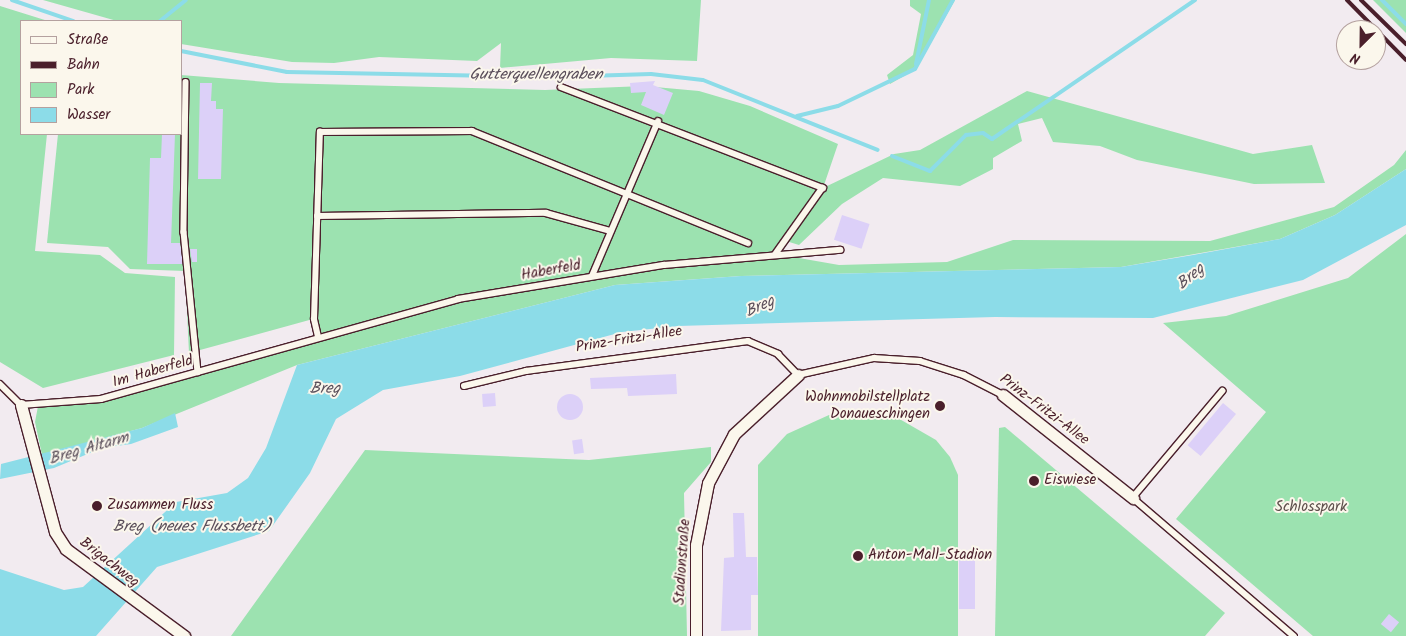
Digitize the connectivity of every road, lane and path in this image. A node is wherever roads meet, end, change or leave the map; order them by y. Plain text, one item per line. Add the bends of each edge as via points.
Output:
1 (186, 82) dead end
2 (561, 87) dead end
3 (658, 121) junction
4 (627, 194) junction
5 (317, 216) junction
6 (611, 231) junction
7 (748, 243) dead end
8 (840, 250) dead end
9 (776, 254) junction
10 (592, 276) junction
11 (318, 337) junction
12 (198, 372) junction
13 (798, 375) junction
14 (0, 384) edge
15 (464, 386) dead end
16 (1223, 391) dead end
17 (1003, 395) joint
18 (21, 405) junction
19 (1134, 498) junction
20 (184, 636) edge
21 (696, 636) edge
22 (1294, 636) edge

1 - 12 lane via 184,232
2 - 3 lane via 650,125
3 - 4 lane
3 - 9 lane via 823,188
4 - 5 lane via 472,131 320,132
4 - 6 lane
4 - 7 lane
5 - 6 lane via 546,213
5 - 11 lane via 314,319
6 - 10 lane
8 - 9 lane, Haberfeld
9 - 10 lane, Haberfeld
10 - 11 lane, Haberfeld via 458,299
11 - 12 lane, Im Haberfeld
12 - 18 lane, Im Haberfeld via 101,399
13 - 15 lane, Prinz-Fritzi-Allee via 778,354 748,340 526,371
13 - 17 lane, Prinz-Fritzi-Allee via 874,358 920,361 964,374
13 - 21 street, Stadionstraße via 734,434 708,483 696,545
14 - 18 lane
16 - 19 lane
17 - 19 street, Prinz-Fritzi-Allee
18 - 20 street, Brigachweg via 55,532 87,568
19 - 22 lane, Prinz-Fritzi-Allee

